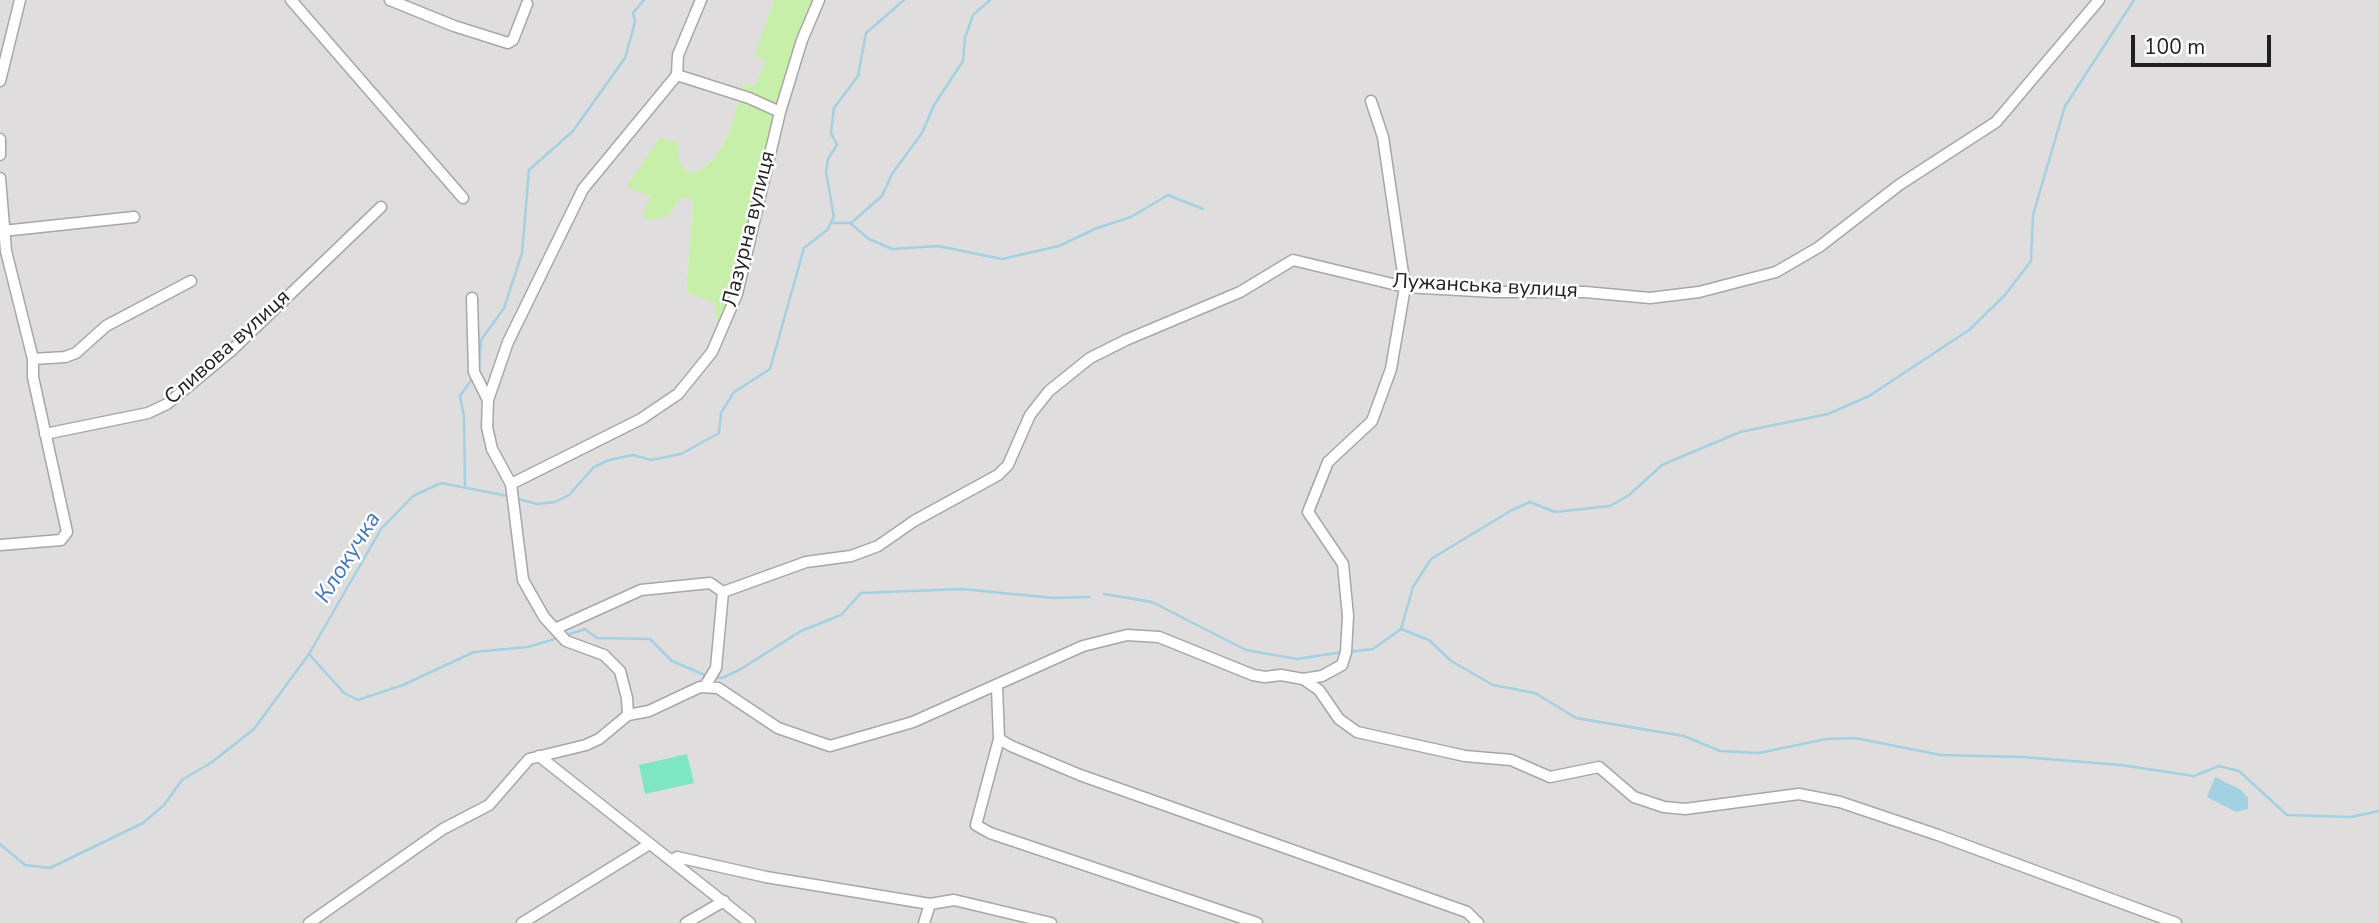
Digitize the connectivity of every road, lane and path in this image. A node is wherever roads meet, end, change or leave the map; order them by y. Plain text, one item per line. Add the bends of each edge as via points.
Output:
1 (20, 0) edge
2 (291, 0) edge
3 (390, 0) edge
4 (701, 0) edge
5 (819, 0) edge
6 (2099, 0) edge
7 (527, 4) dead end
8 (677, 75) junction
9 (0, 81) edge
10 (1371, 101) dead end
11 (780, 112) junction
12 (0, 139) edge
13 (0, 155) edge
14 (0, 178) edge
15 (463, 198) dead end
16 (381, 207) dead end
17 (134, 217) dead end
18 (3, 231) junction
19 (191, 281) dead end
20 (1405, 287) junction
21 (472, 298) dead end
22 (33, 359) junction
23 (488, 400) junction
24 (45, 434) junction
25 (511, 489) junction
26 (0, 545) edge
27 (723, 593) junction
28 (560, 634) junction
29 (1303, 679) junction
30 (708, 683) junction
31 (997, 687) junction
32 (628, 715) junction
33 (999, 739) junction
34 (539, 756) junction
35 (648, 845) junction
36 (672, 860) junction
37 (724, 901) junction
38 (930, 904) junction
39 (1237, 920) edge
40 (309, 923) edge
41 (522, 923) edge
42 (686, 923) edge
43 (750, 923) edge
44 (924, 923) edge
45 (1051, 923) edge
46 (1257, 923) edge
47 (1478, 923) edge
48 (2175, 923) edge

1 - 9 street
2 - 15 street
3 - 7 street via 508,43
4 - 8 street via 678,55
5 - 11 street, Лазурна вулиця
6 - 20 street, Лужанська вулиця via 1996,121 1899,185 1819,247 1776,272 1699,292 1650,298
8 - 11 street
8 - 23 street via 583,189 508,342
10 - 20 street via 1382,137
11 - 25 street, Лазурна вулиця via 737,294 708,357 678,394 641,419
12 - 13 street
14 - 18 street
16 - 24 street, Сливова вулиця via 231,351 167,404 148,413
17 - 18 street
18 - 22 street
19 - 22 street via 106,326 76,353
20 - 27 street, Лужанська вулиця via 1293,260 1240,292 1090,358 1035,408 1002,472 878,546 851,556 806,562
20 - 29 street via 1391,369 1372,421 1328,462 1308,512 1343,564 1348,616 1342,666
21 - 23 street via 475,376
22 - 24 street
23 - 25 street via 486,428
24 - 26 street via 67,532 61,540
25 - 28 street via 523,580 544,617
27 - 28 street via 710,583 641,590
27 - 30 street via 716,668
28 - 32 street via 604,655 621,671
29 - 31 street via 1253,675 1159,637 1128,635 1083,646
29 - 48 street via 1320,690 1339,719 1357,732 1465,756 1511,760 1550,777 1599,767 1634,797 1664,807 1685,809 1799,794 1840,802
30 - 31 street via 778,729 830,746 913,722
30 - 32 street via 649,711
31 - 33 street
32 - 34 street via 586,745
33 - 39 street via 975,825
33 - 47 street via 1080,775 1467,912
34 - 35 street
34 - 40 street via 522,765 489,805 443,829
35 - 36 street
35 - 41 street
36 - 37 street
36 - 38 street via 677,857
37 - 42 street
37 - 43 street
38 - 44 street
38 - 45 street via 954,900
39 - 46 street

